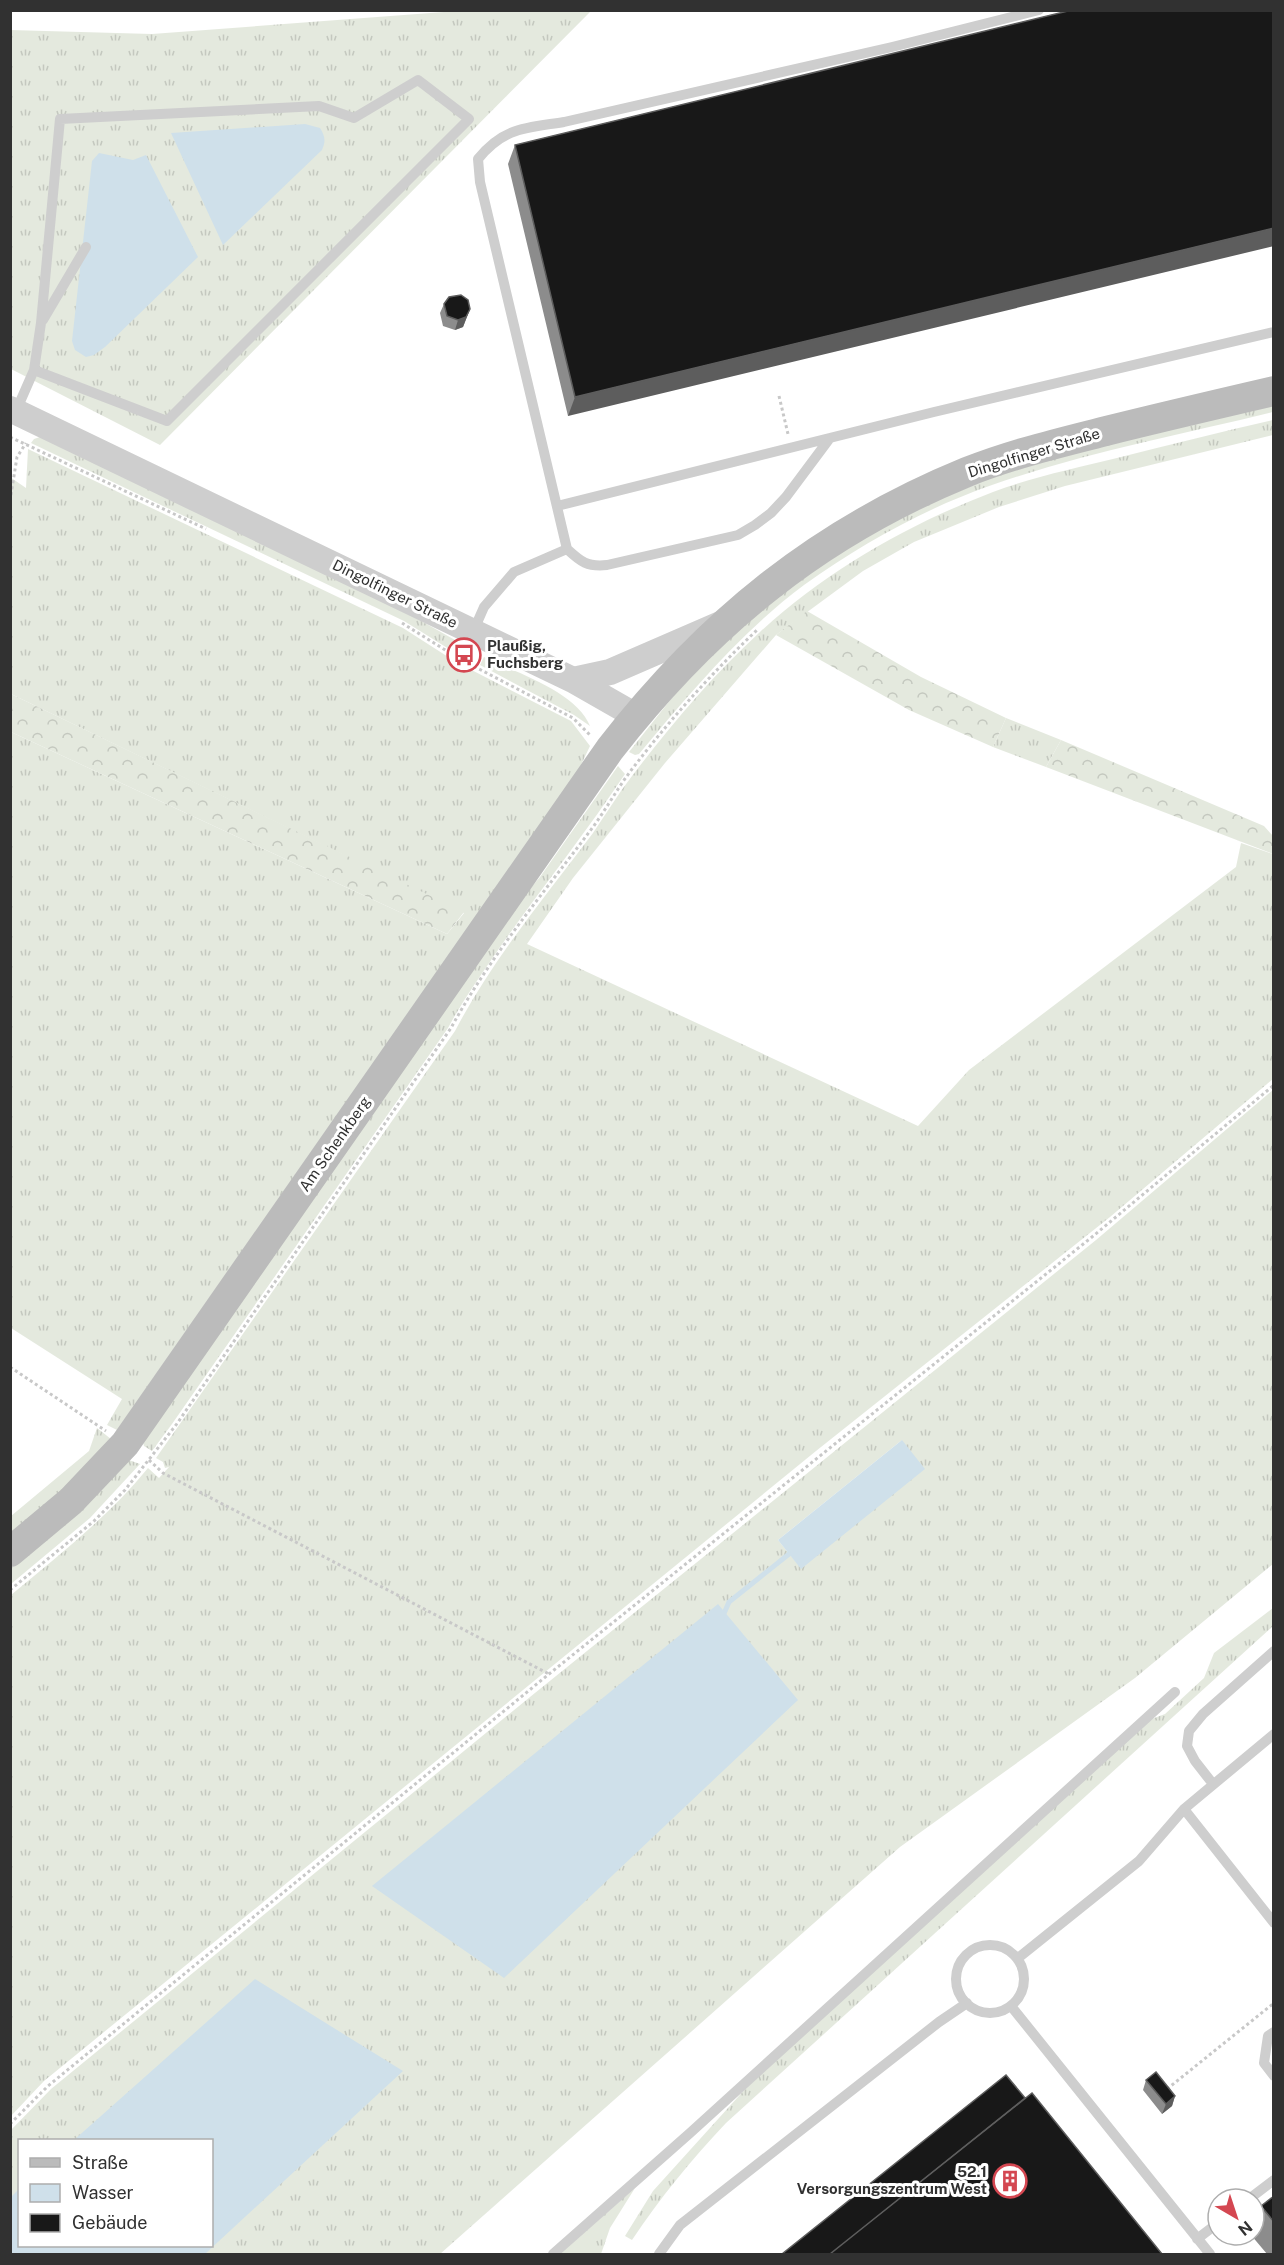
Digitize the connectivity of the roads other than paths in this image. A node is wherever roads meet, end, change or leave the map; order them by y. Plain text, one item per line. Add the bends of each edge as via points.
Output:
1 (1039, 10) edge
2 (86, 247) dead end
3 (41, 323) junction
4 (1274, 332) edge
5 (34, 370) junction
6 (1274, 391) edge
7 (22, 422) edge
8 (830, 438) junction
9 (557, 506) junction
10 (567, 549) junction
11 (724, 622) junction
12 (472, 632) junction
13 (573, 680) junction
14 (636, 716) junction
15 (10, 1551) edge
16 (1274, 1651) edge
17 (1175, 1692) dead end
18 (1272, 1738) edge
19 (1214, 1784) junction
20 (1184, 1809) junction
21 (1274, 1923) edge
22 (1018, 1959) junction
23 (967, 2003) junction
24 (1011, 2006) junction
25 (1274, 2032) edge
26 (1274, 2076) edge
27 (1206, 2232) edge
28 (1197, 2239) junction
29 (553, 2254) edge
30 (659, 2254) edge
31 (1210, 2254) edge

1 - 9 lane via 892,47 521,129 490,144 478,159 480,182
2 - 3 lane
3 - 5 lane
3 - 5 lane via 60,119 319,106 354,118 418,80 469,119 167,421
4 - 8 lane
5 - 7 lane
6 - 11 main road, Dingolfinger Straße via 1056,443 968,472 901,502 839,537 792,568
7 - 12 street, Dingolfinger Straße
8 - 9 lane
8 - 10 lane via 771,513 738,535 607,565 593,566
9 - 10 lane
10 - 12 lane via 514,572 484,607
11 - 13 street via 610,672
11 - 14 main road, Dingolfinger Straße
12 - 13 street, Dingolfinger Straße
13 - 14 street, Dingolfinger Straße
14 - 15 main road, Am Schenkberg via 610,749 137,1452
16 - 19 lane via 1188,1731 1187,1746
17 - 29 lane
18 - 19 lane
19 - 20 lane
20 - 21 lane
20 - 22 lane via 1139,1861
22 - 23 lane via 994,1944 964,1954 955,1985
22 - 24 lane via 1025,1983
23 - 24 lane via 982,2012 993,2013
23 - 30 lane via 680,2226
24 - 28 lane
25 - 26 lane via 1268,2036 1263,2063
27 - 28 lane
28 - 31 lane

